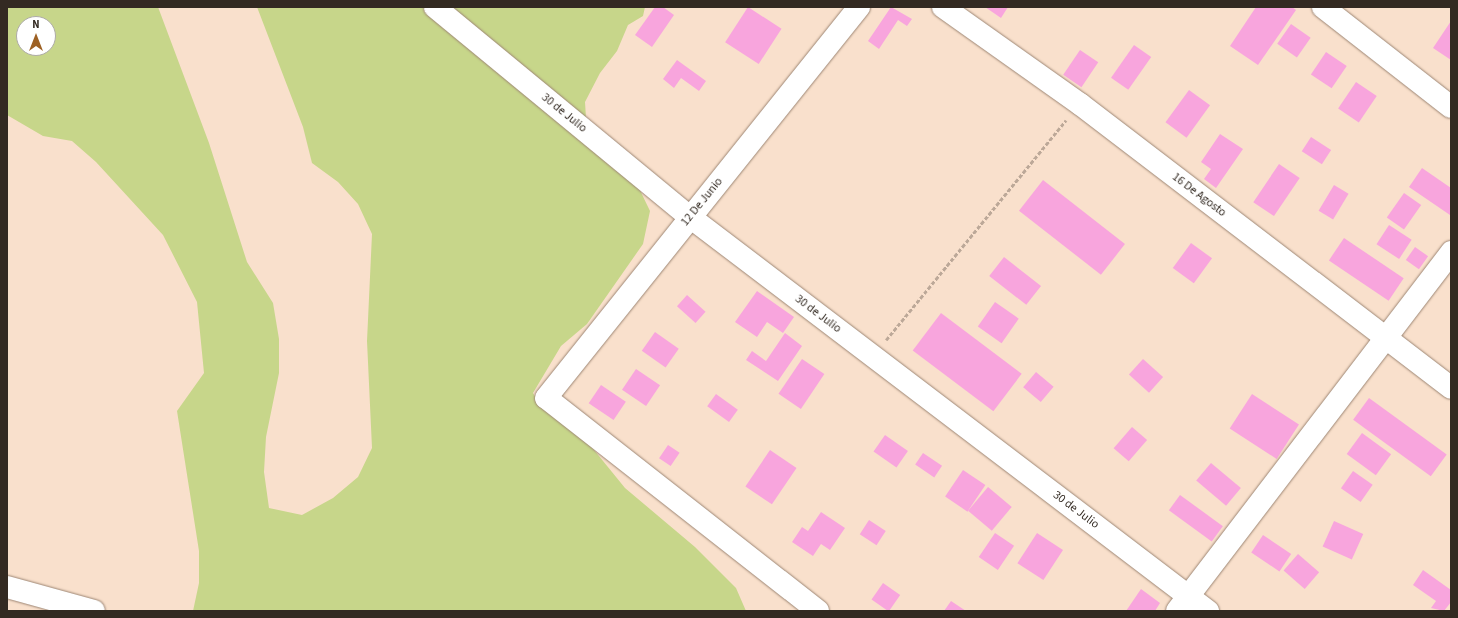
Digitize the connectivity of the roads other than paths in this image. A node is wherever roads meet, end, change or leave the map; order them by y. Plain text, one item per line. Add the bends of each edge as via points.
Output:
1 (435, 7) edge
2 (859, 7) edge
3 (943, 7) edge
4 (1323, 7) edge
5 (1451, 107) edge
6 (690, 217) junction
7 (1451, 252) edge
8 (1386, 338) junction
9 (1451, 388) edge
10 (7, 587) edge
11 (1183, 604) edge
12 (94, 611) edge
13 (818, 611) edge
14 (1208, 611) edge

1 - 6 street, 30 de Julio
2 - 6 street, 12 De Junio
3 - 8 street, 16 De Agosto via 1080,104
4 - 5 street
6 - 11 street, 30 de Julio via 873,356
6 - 13 street, 12 De Junio via 546,398
7 - 8 street
8 - 9 street, 16 De Agosto
8 - 11 street
10 - 12 street
11 - 14 street, 30 de Julio

